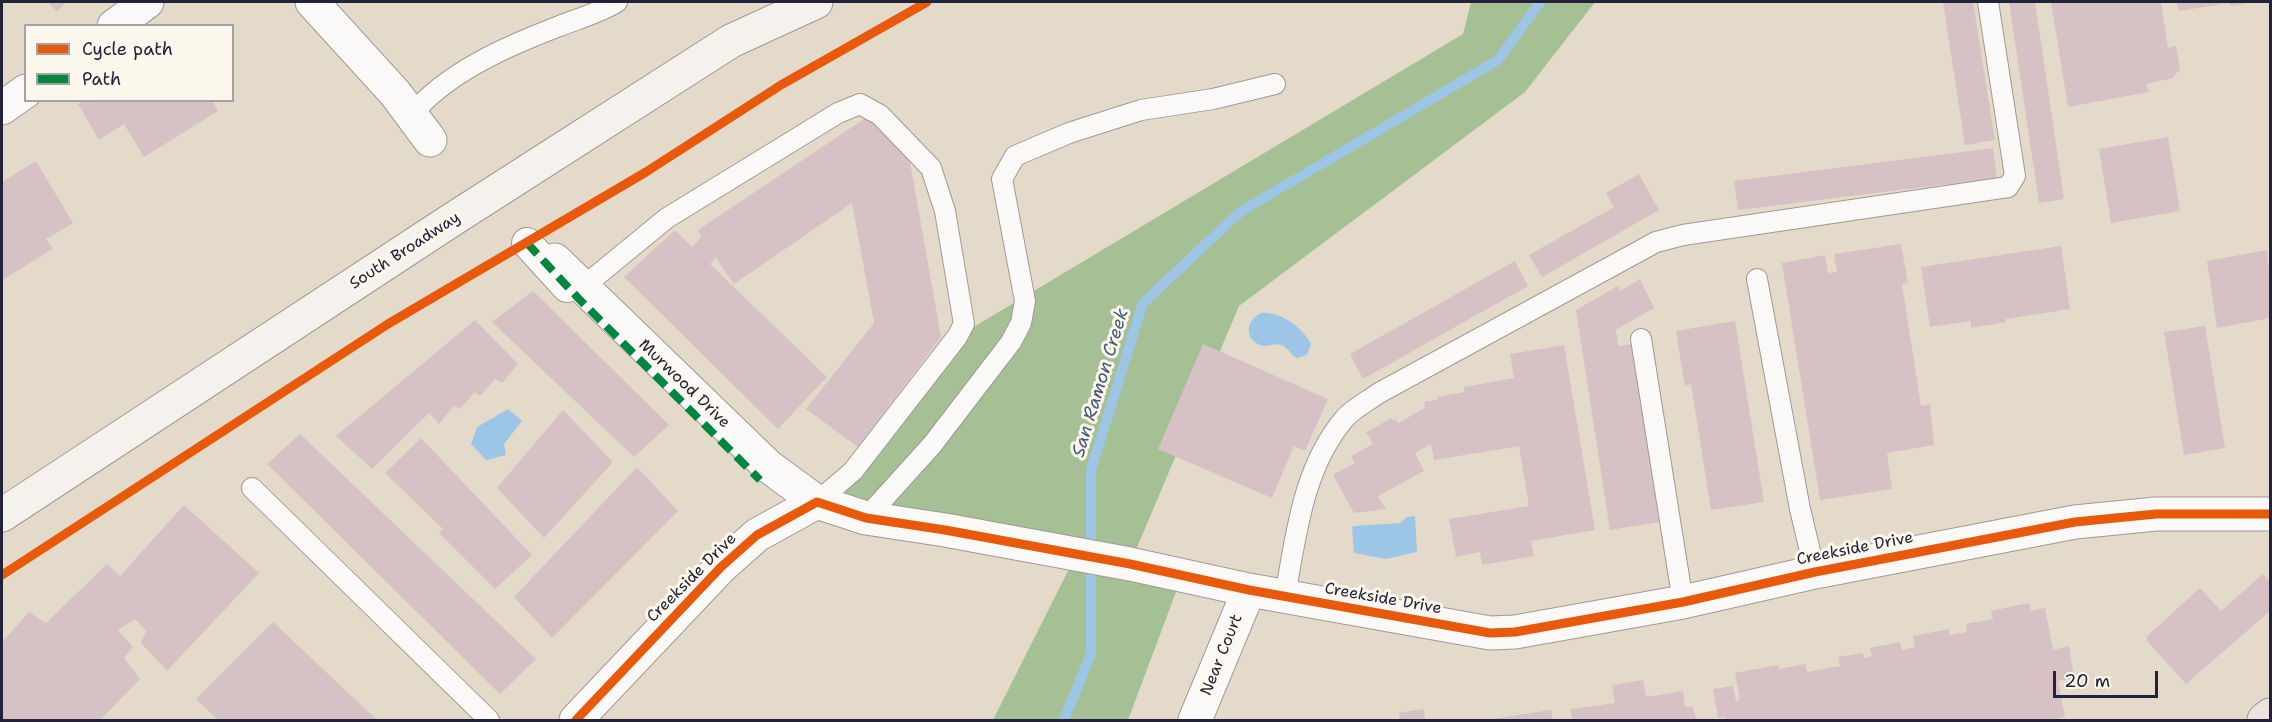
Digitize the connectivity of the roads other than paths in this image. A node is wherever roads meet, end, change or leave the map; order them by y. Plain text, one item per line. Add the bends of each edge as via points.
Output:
1 (147, 2) edge
2 (312, 2) edge
3 (617, 2) edge
4 (816, 2) edge
5 (1988, 2) edge
6 (117, 24) edge
7 (1275, 84) dead end
8 (24, 92) edge
9 (2, 108) edge
10 (420, 127) joint
11 (527, 243) dead end
12 (555, 261) dead end
13 (1757, 279) dead end
14 (584, 286) junction
15 (1641, 339) dead end
16 (760, 480) dead end
17 (252, 488) dead end
18 (817, 502) junction
19 (2271, 514) edge
20 (2, 515) edge
21 (866, 518) junction
22 (1815, 572) junction
23 (1249, 590) junction
24 (1285, 596) junction
25 (1683, 602) junction
26 (2271, 715) edge
27 (489, 720) edge
28 (576, 720) edge
29 (1195, 720) edge
30 (2264, 720) edge

1 - 6 street
2 - 10 street via 395,93
3 - 10 lane via 465,69 437,89
4 - 20 main road, South Broadway via 731,41
5 - 24 lane via 2014,176 2008,187 1656,242 1379,393 1346,417 1320,456 1300,513
7 - 21 lane via 1141,110 1069,133 1015,156 1002,179 1025,301 1021,324 932,445
8 - 9 street
11 - 16 street
12 - 14 street, Murwood Drive
13 - 22 lane
14 - 18 street, Murwood Drive via 768,466
14 - 18 lane via 667,218 838,113 860,104 880,115 931,168 945,211 964,324 853,471
15 - 25 lane
17 - 27 lane
18 - 21 street, Creekside Drive
18 - 28 street, Creekside Drive via 757,535
19 - 22 street, Creekside Drive via 2157,514 2075,522
21 - 23 street, Creekside Drive via 1130,564
22 - 25 street, Creekside Drive
23 - 24 street, Creekside Drive
23 - 29 street, Near Court
24 - 25 street, Creekside Drive via 1490,633
26 - 30 highway

